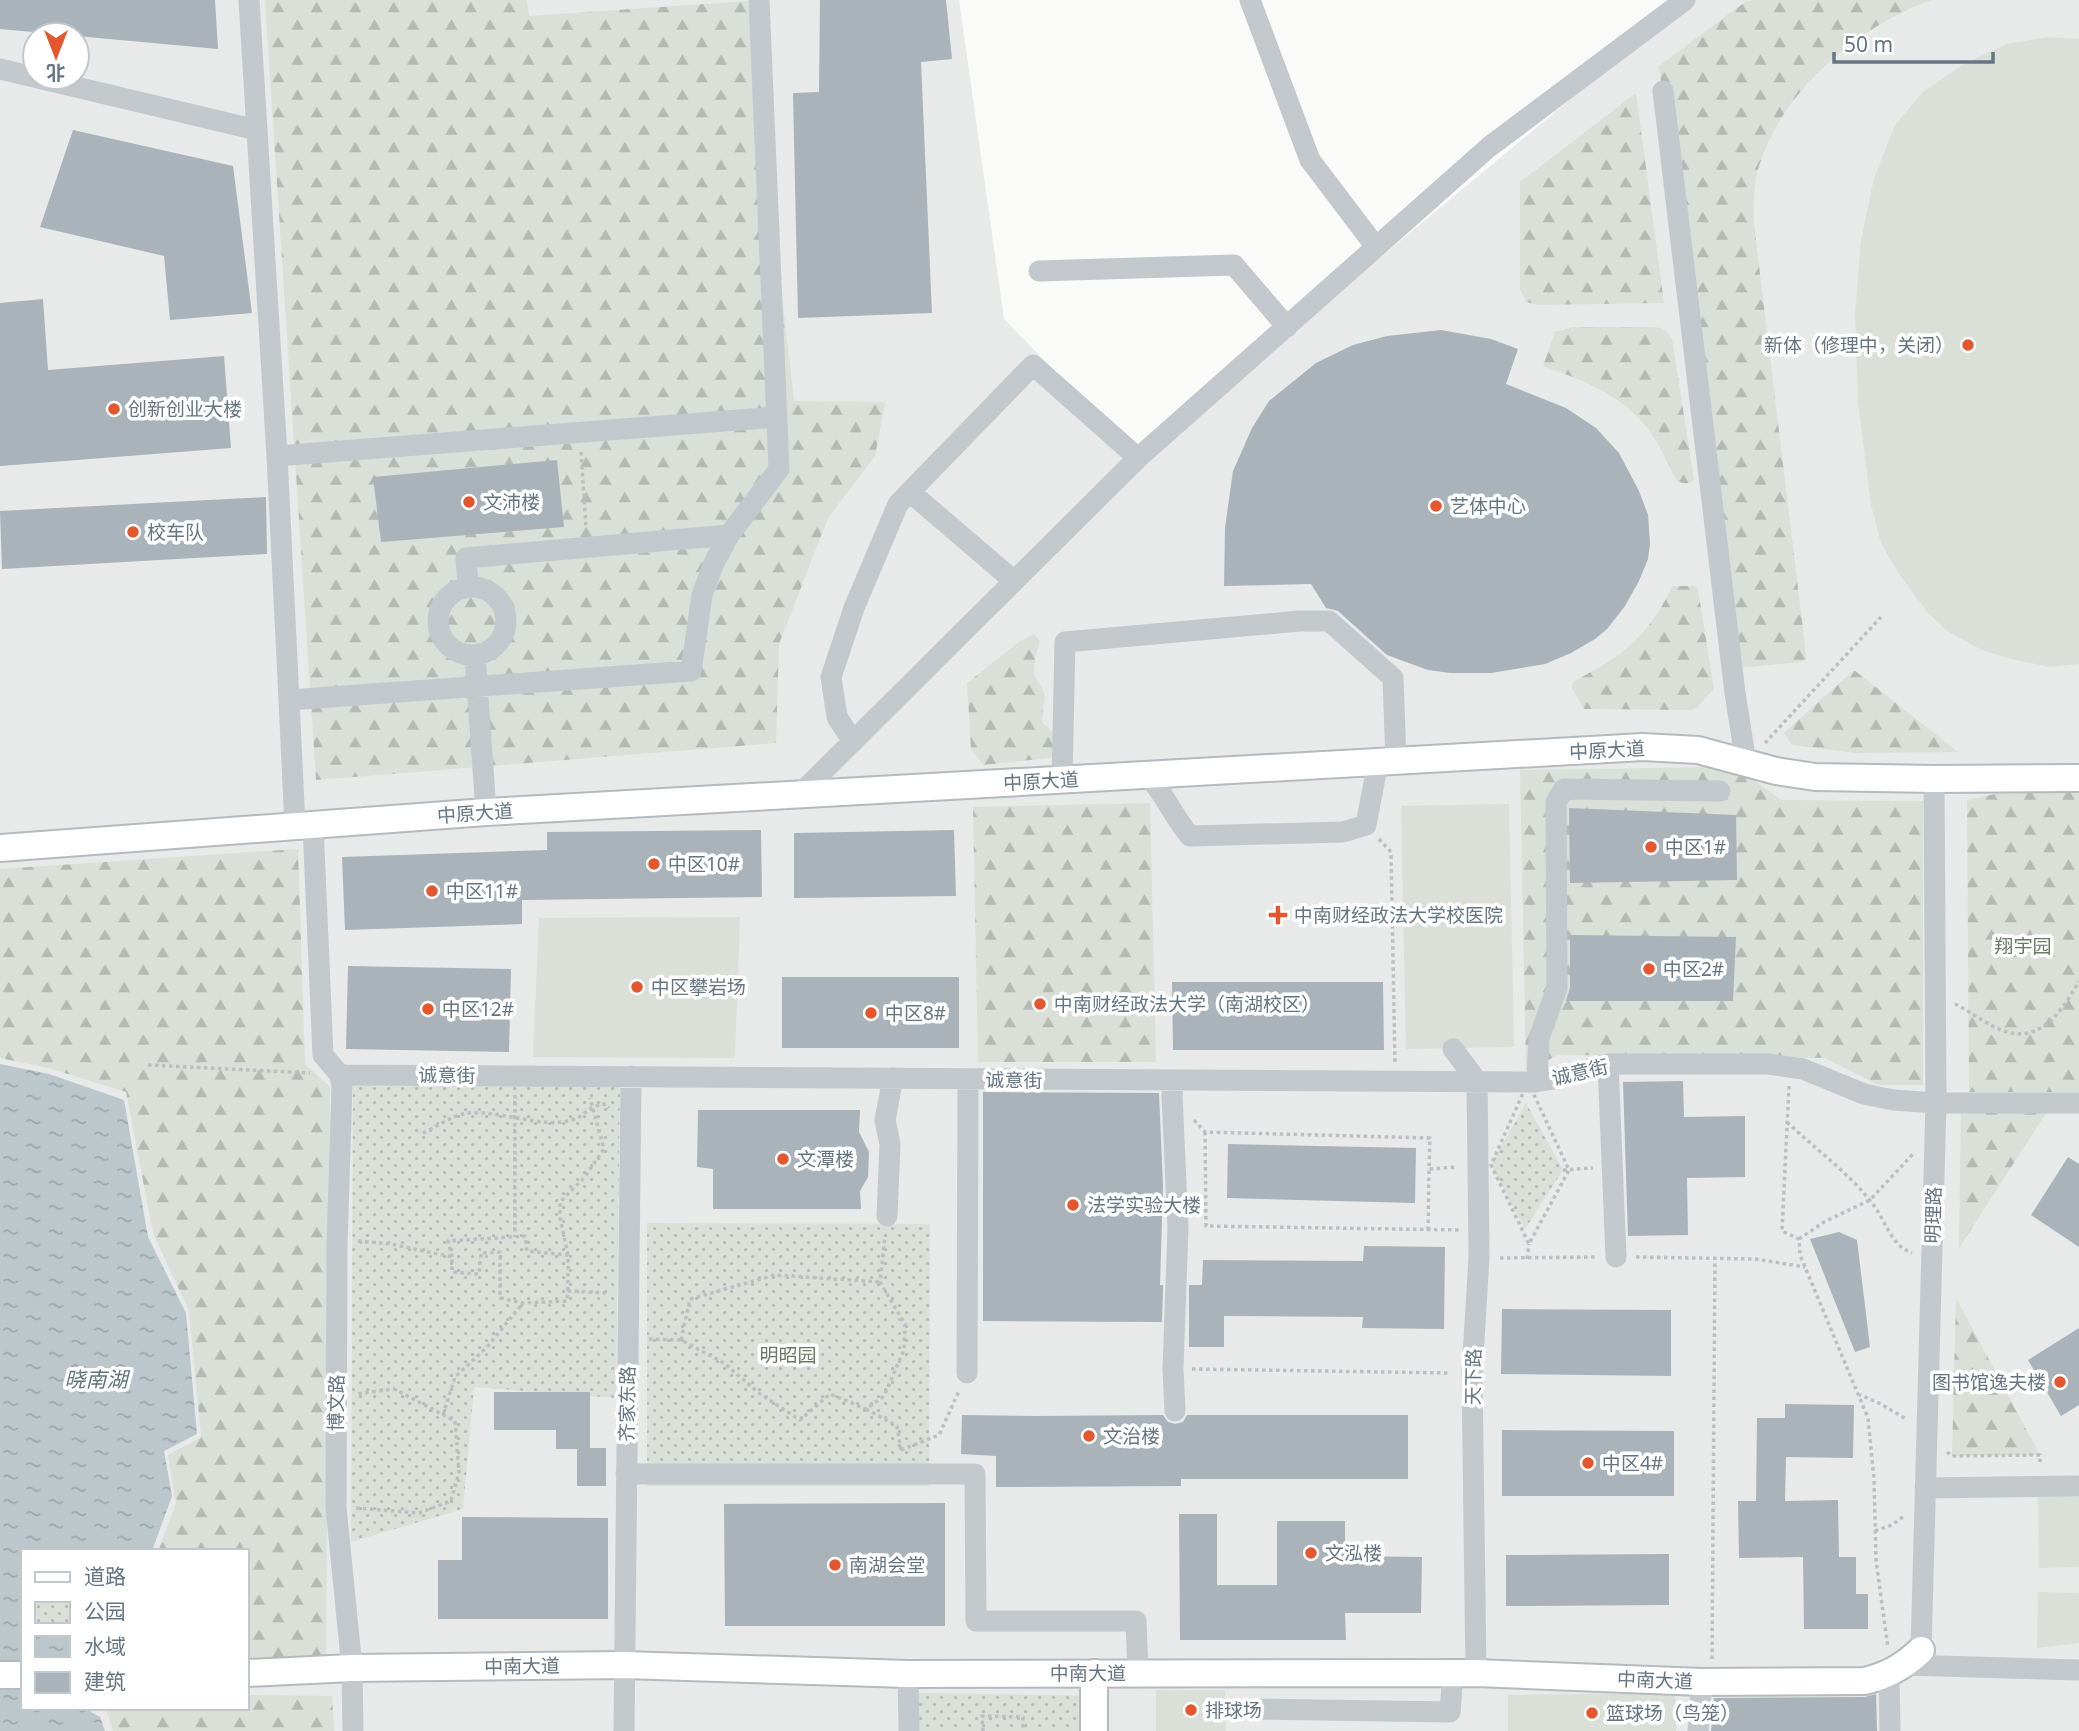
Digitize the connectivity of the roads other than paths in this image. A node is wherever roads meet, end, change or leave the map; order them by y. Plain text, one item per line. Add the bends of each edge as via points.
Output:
1 (249, 0) edge
2 (759, 0) edge
3 (1250, 0) edge
4 (1685, 0) edge
5 (0, 69) edge
6 (1662, 91) dead end
7 (257, 130) junction
8 (1376, 247) junction
9 (1039, 271) dead end
10 (1287, 327) junction
11 (776, 417) junction
12 (277, 456) junction
13 (1139, 458) junction
14 (910, 492) junction
15 (729, 534) junction
16 (1014, 581) junction
17 (468, 586) junction
18 (475, 655) junction
19 (477, 687) junction
20 (289, 701) junction
21 (853, 742) junction
22 (1387, 762) junction
23 (1746, 762) junction
24 (1147, 775) junction
25 (2079, 778) edge
26 (1934, 779) junction
27 (1062, 780) junction
28 (1720, 790) dead end
29 (799, 795) junction
30 (486, 812) junction
31 (304, 825) junction
32 (0, 848) edge
33 (1453, 1049) dead end
34 (1608, 1064) junction
35 (340, 1075) junction
36 (631, 1076) junction
37 (893, 1079) junction
38 (968, 1079) junction
39 (1477, 1081) junction
40 (1533, 1082) junction
41 (1173, 1088) junction
42 (1936, 1103) junction
43 (2079, 1103) edge
44 (887, 1216) road end
45 (1616, 1257) road end
46 (967, 1373) road end
47 (1175, 1411) dead end
48 (626, 1474) junction
49 (2079, 1486) edge
50 (1925, 1488) junction
51 (1905, 1663) junction
52 (624, 1665) junction
53 (352, 1668) junction
54 (2079, 1670) edge
55 (248, 1673) edge
56 (1094, 1673) junction
57 (1138, 1673) junction
58 (1464, 1673) junction
59 (908, 1674) junction
60 (0, 1675) edge
61 (21, 1675) edge
62 (1707, 1682) junction
63 (1247, 1709) dead end
64 (353, 1731) edge
65 (624, 1731) edge
66 (909, 1731) edge
67 (1094, 1731) edge
68 (1698, 1731) edge
69 (1890, 1731) edge

1 - 7 street
2 - 11 street
3 - 8 street via 1310,160
4 - 8 street via 1489,147
5 - 7 street
6 - 23 street
7 - 12 street
8 - 10 street
9 - 10 street via 1234,265
10 - 13 street
11 - 12 street
11 - 15 street via 779,469
12 - 20 street
13 - 14 street via 1033,365
13 - 16 street
14 - 16 street
14 - 21 street via 893,515 831,677 836,718
15 - 17 street via 466,558
15 - 19 street via 702,595 691,671
16 - 21 street
17 - 18 street via 444,601 438,623 445,643
17 - 18 street via 496,596 506,616 502,638 486,653
18 - 19 street
19 - 20 street
19 - 30 street
20 - 31 street
21 - 29 street
22 - 23 main road, 中原大道 via 1672,747
22 - 24 main road, 中原大道
22 - 24 street via 1366,825 1343,832 1190,836
22 - 27 street via 1394,678 1329,621 1300,621 1065,642
23 - 26 main road, 中原大道 via 1815,777
24 - 27 main road, 中原大道
25 - 26 main road, 中原大道
26 - 42 street, 明理路
27 - 29 main road, 中原大道
28 - 40 street via 1564,789 1556,802 1557,988 1539,1038
29 - 30 main road, 中原大道
30 - 31 main road, 中原大道
31 - 32 main road, 中原大道
31 - 35 street via 323,1055
33 - 39 street
34 - 40 street, 诚意街
34 - 42 street, 诚意街 via 1790,1066 1876,1098
34 - 45 street
35 - 36 street, 诚意街
35 - 53 street, 博文路 via 336,1507
36 - 37 street, 诚意街
36 - 48 street, 齐家东路
37 - 38 street, 诚意街
37 - 44 street via 885,1120 890,1144
38 - 41 street, 诚意街
38 - 46 street
39 - 40 street, 诚意街
39 - 41 street, 诚意街
39 - 58 street, 天下路 via 1479,1257
41 - 47 street via 1178,1228
42 - 43 street, 诚意街
42 - 50 street, 明理路
48 - 52 street, 齐家东路
48 - 57 street via 975,1474 976,1621 1136,1621
49 - 50 street
50 - 51 street, 明理路
51 - 54 street
51 - 62 main road, 中南大道 via 1865,1681
51 - 69 street, 明理路
52 - 53 main road, 中南大道
52 - 59 main road, 中南大道
52 - 65 street, 齐家东路
53 - 55 main road, 中南大道
53 - 64 street, 博文路
56 - 57 main road, 中南大道
56 - 59 main road, 中南大道
56 - 67 main road
57 - 58 main road, 中南大道
58 - 62 main road, 中南大道
58 - 63 street, 天下路 via 1450,1712
59 - 66 street
60 - 61 main road
62 - 68 street

